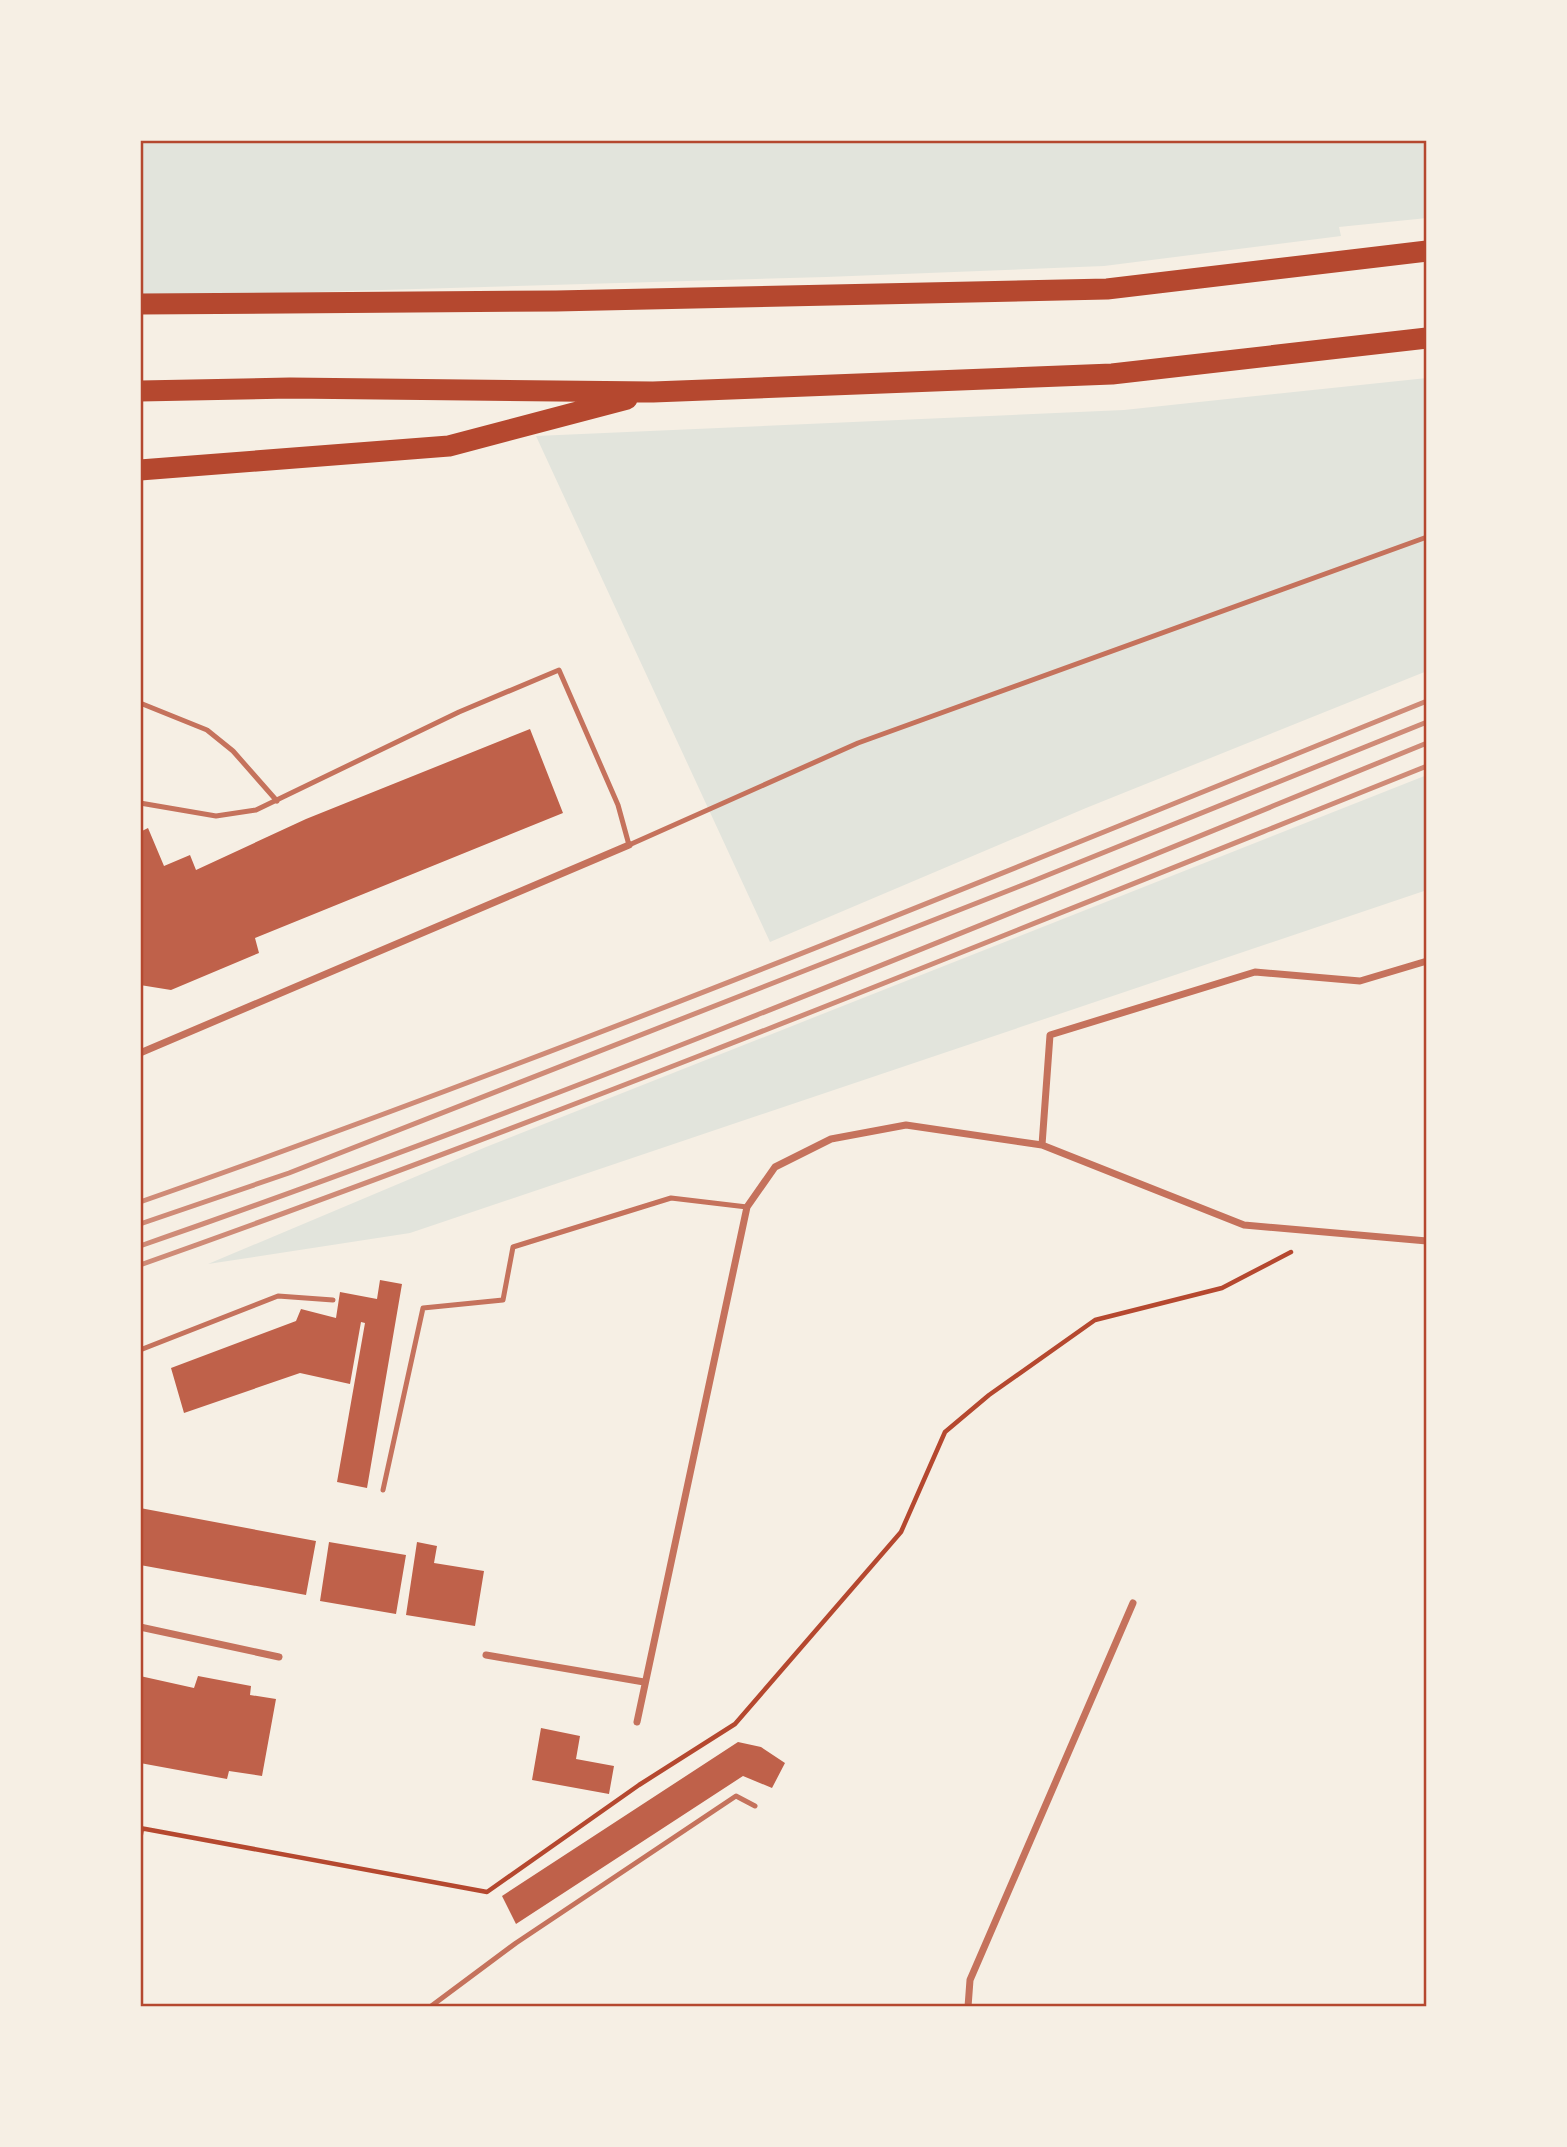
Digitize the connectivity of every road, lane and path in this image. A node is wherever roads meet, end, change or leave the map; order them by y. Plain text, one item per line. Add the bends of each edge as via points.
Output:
1 (1427, 251) edge
2 (140, 304) edge
3 (1427, 338) edge
4 (140, 391) edge
5 (653, 392) junction
6 (140, 470) edge
7 (1427, 537) edge
8 (140, 703) edge
9 (277, 801) junction
10 (140, 803) edge
11 (629, 845) junction
12 (1427, 961) edge
13 (140, 1053) edge
14 (1042, 1145) junction
15 (747, 1207) junction
16 (1329, 1233) junction
17 (1427, 1241) edge
18 (333, 1300) dead end
19 (140, 1350) edge
20 (383, 1490) dead end
21 (1133, 1603) dead end
22 (140, 1627) edge
23 (486, 1655) dead end
24 (279, 1657) dead end
25 (644, 1682) junction
26 (637, 1722) dead end
27 (755, 1806) dead end
28 (141, 1828) edge
29 (140, 1840) edge
30 (430, 2007) edge
31 (968, 2007) edge

1 - 2 highway via 1107,289
3 - 5 highway via 1112,374
4 - 5 highway
5 - 6 highway via 449,446
7 - 11 lane via 858,743
8 - 9 lane via 206,730 233,751
9 - 10 lane via 256,810 216,816
9 - 11 lane via 459,712 559,670 618,804
11 - 13 street
12 - 14 street via 1360,981 1255,972 1050,1035
14 - 15 street via 906,1125 831,1139 775,1167
14 - 16 street via 1244,1225
15 - 20 lane via 671,1199 513,1247 503,1300 422,1308
15 - 25 street
16 - 17 street
16 - 28 path via 1222,1288 1095,1320 989,1395 945,1432 901,1532 735,1724 487,1892
18 - 19 lane via 278,1296
21 - 31 street via 970,1980
22 - 24 street
23 - 25 street
25 - 26 street
27 - 30 lane via 736,1796 516,1943
28 - 29 path

